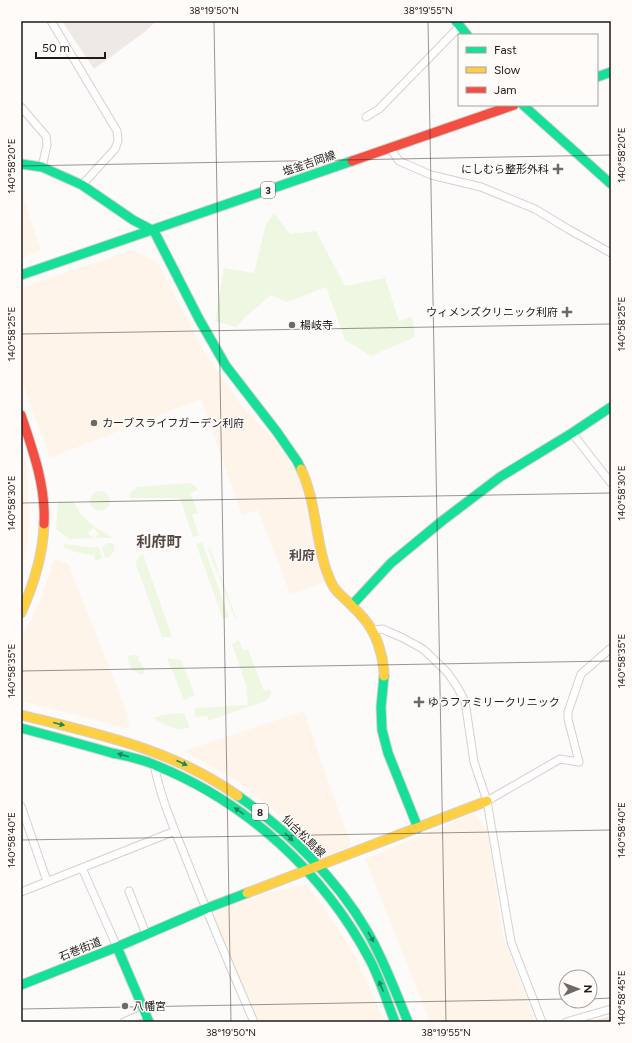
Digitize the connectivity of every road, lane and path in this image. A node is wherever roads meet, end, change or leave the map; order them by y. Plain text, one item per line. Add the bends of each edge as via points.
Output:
1 (51, 21) edge
2 (458, 24) edge
3 (466, 34) edge
4 (611, 72) edge
5 (598, 77) edge
6 (511, 106) edge
7 (524, 106) edge
8 (21, 107) edge
9 (366, 117) dead end
10 (390, 148) junction
11 (21, 164) edge
12 (42, 167) junction
13 (611, 184) edge
14 (82, 185) junction
15 (154, 231) junction
16 (611, 253) edge
17 (21, 274) edge
18 (611, 407) edge
19 (21, 415) edge
20 (572, 433) junction
21 (611, 484) edge
22 (352, 605) junction
23 (21, 613) edge
24 (372, 630) junction
25 (611, 648) edge
26 (21, 714) edge
27 (21, 728) edge
28 (154, 764) junction
29 (487, 801) junction
30 (21, 806) edge
31 (418, 828) junction
32 (175, 831) junction
33 (318, 866) junction
34 (82, 868) junction
35 (308, 871) junction
36 (47, 881) junction
37 (129, 891) dead end
38 (21, 892) edge
39 (205, 908) junction
40 (146, 934) junction
41 (117, 947) junction
42 (21, 985) edge
43 (611, 1009) edge
44 (147, 1018) edge
45 (124, 1022) edge
46 (254, 1022) edge
47 (396, 1022) edge
48 (408, 1022) edge
49 (542, 1022) edge
50 (566, 1022) edge

1 - 14 street via 117,131 118,141 115,148
2 - 3 street
2 - 9 street via 379,109
4 - 5 street
6 - 10 street, 塩釜吉岡線 / 3
7 - 13 street
8 - 12 street via 46,136 47,146
10 - 15 street, 塩釜吉岡線 / 3
10 - 16 street via 399,161 431,175 481,187 535,209
11 - 12 street
12 - 14 street
14 - 15 street via 133,220
15 - 17 street, 塩釜吉岡線 / 3
15 - 22 street via 226,366 297,461 306,480 327,572 332,585
18 - 20 street
19 - 23 street via 39,470 45,512 45,534 37,576
20 - 21 street
20 - 22 street via 500,477 442,520 391,563
22 - 24 street
24 - 29 street via 382,629 423,649 436,660 456,685 465,701 474,762
24 - 31 street via 379,645 384,670 382,730 388,753
25 - 29 street via 581,674 568,712 579,762 560,759
26 -> 33 street, 仙台松島線 / 8 via 128,742 190,767 249,802 284,831
28 -> 27 street, 仙台松島線 / 8
28 - 32 street
35 -> 28 street, 仙台松島線 / 8 via 260,826 242,813 186,779
29 - 31 street
29 - 49 street via 511,942
30 - 36 street
31 - 33 street
32 - 34 street
32 - 39 street
33 - 35 street
33 -> 48 street, 仙台松島線 / 8 via 359,917 382,958
34 - 36 street
34 - 41 street
35 - 39 street
47 -> 35 street, 仙台松島線 / 8 via 371,962 347,922
36 - 38 street
37 - 40 street
39 - 40 street
39 - 46 street
40 - 41 street
41 - 42 street, 石巻街道
41 - 44 street, 石巻街道
43 - 50 street
44 - 45 street

